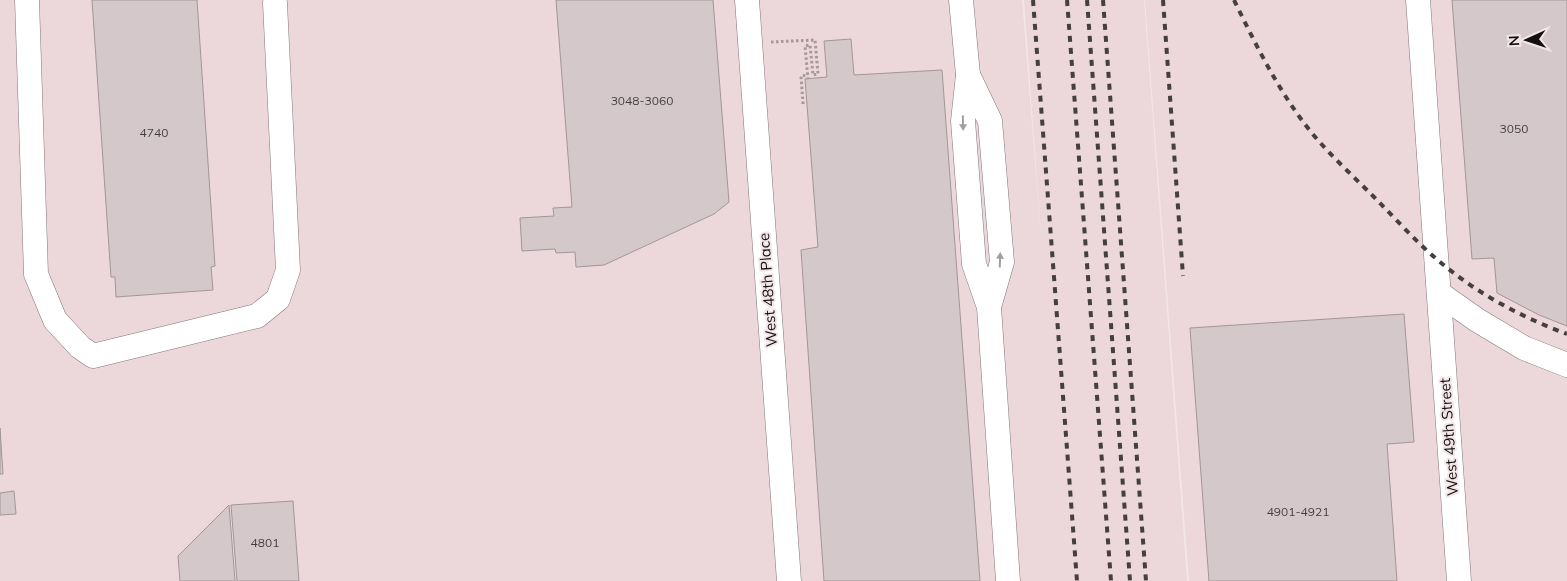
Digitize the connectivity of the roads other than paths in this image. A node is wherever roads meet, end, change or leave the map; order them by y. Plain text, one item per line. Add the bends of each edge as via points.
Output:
1 (27, 0) edge
2 (747, 0) edge
3 (961, 0) edge
4 (1418, 0) edge
5 (275, 3) dead end
6 (1440, 294) junction
7 (1567, 366) edge
8 (789, 581) edge
9 (1008, 581) edge
10 (1459, 581) edge

1 - 5 street via 36,274 55,320 93,356 256,316 278,299 288,270
2 - 8 street, West 48th Place
3 - 9 street via 968,75 962,121 974,264 989,307
4 - 6 street, West 49th Street
6 - 7 street via 1524,348
6 - 10 street, West 49th Street

